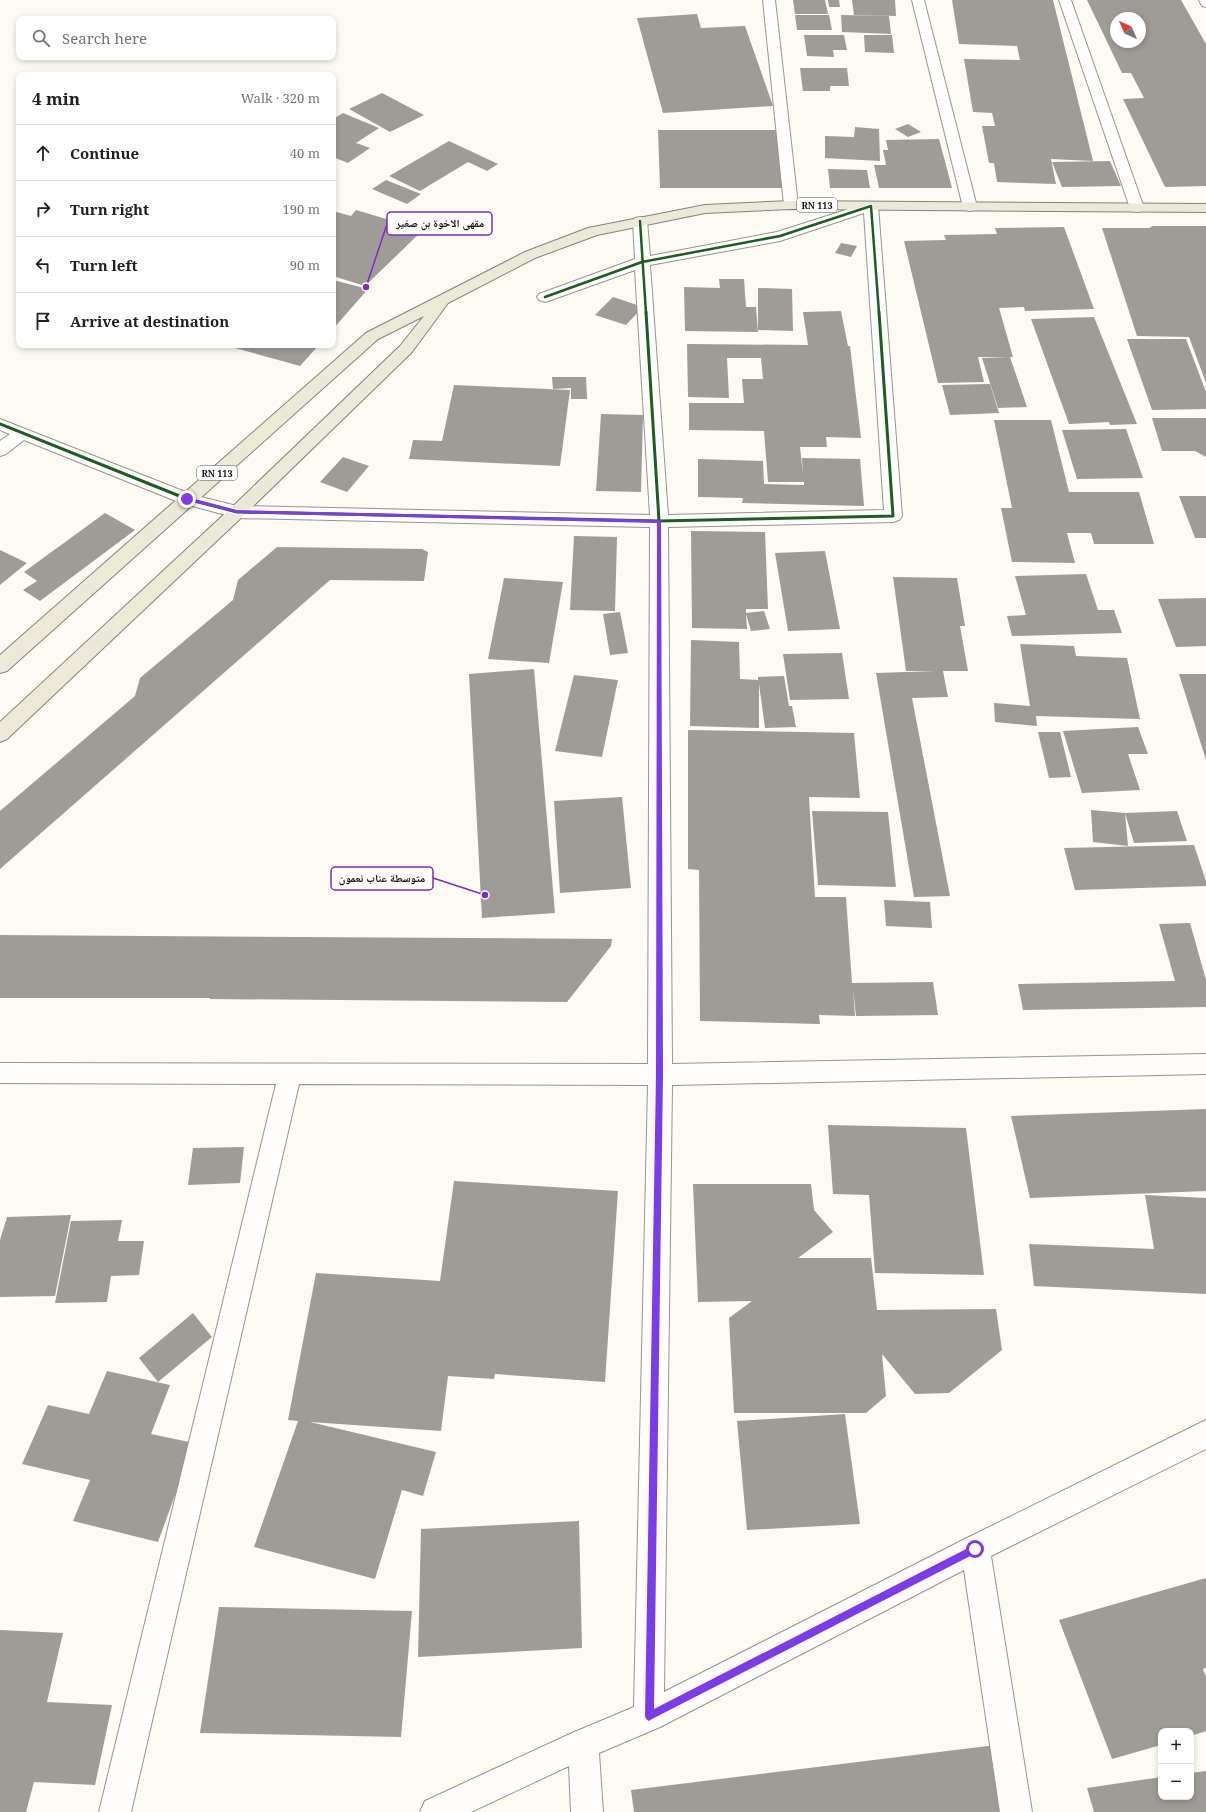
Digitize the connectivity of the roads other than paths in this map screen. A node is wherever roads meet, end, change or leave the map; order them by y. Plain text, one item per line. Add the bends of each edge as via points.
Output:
1 (769, 0) edge
2 (918, 0) edge
3 (1065, 0) edge
4 (1205, 0) edge
5 (1206, 3) edge
6 (791, 205) junction
7 (870, 206) junction
8 (970, 207) junction
9 (1137, 208) junction
10 (1206, 208) edge
11 (640, 221) junction
12 (642, 262) junction
13 (545, 297) dead end
14 (446, 298) junction
15 (0, 424) edge
16 (22, 433) junction
17 (0, 450) edge
18 (187, 499) junction
19 (237, 512) junction
20 (659, 521) junction
21 (0, 666) edge
22 (0, 734) edge
23 (1206, 1064) edge
24 (0, 1073) edge
25 (290, 1074) junction
26 (660, 1075) junction
27 (1206, 1434) edge
28 (975, 1549) junction
29 (649, 1716) junction
30 (583, 1744) junction
31 (115, 1812) edge
32 (436, 1812) edge
33 (587, 1812) edge
34 (1016, 1812) edge

1 - 6 street
2 - 8 street
3 - 9 street
4 - 5 street
6 - 7 main road, RN 113
6 - 11 main road, RN 113 via 705,208
7 - 8 main road, RN 113
7 - 12 street via 780,236
7 - 20 street via 893,516
8 - 9 main road, RN 113
9 - 10 main road, RN 113
11 - 12 street
11 - 14 main road, RN 113 via 593,231 530,255
12 - 13 street
12 - 20 street
14 - 18 main road, RN 113 via 372,336
14 - 19 main road, RN 113 via 406,349
15 - 16 street
16 - 17 street
16 - 18 street
18 - 19 street
18 - 21 main road, RN 113
19 - 20 street
19 - 22 main road, RN 113
20 - 26 street
23 - 26 street
24 - 25 street
25 - 26 street
25 - 31 street
26 - 29 street
27 - 28 street
28 - 29 street
28 - 34 street
29 - 30 street
30 - 32 street
30 - 33 street

